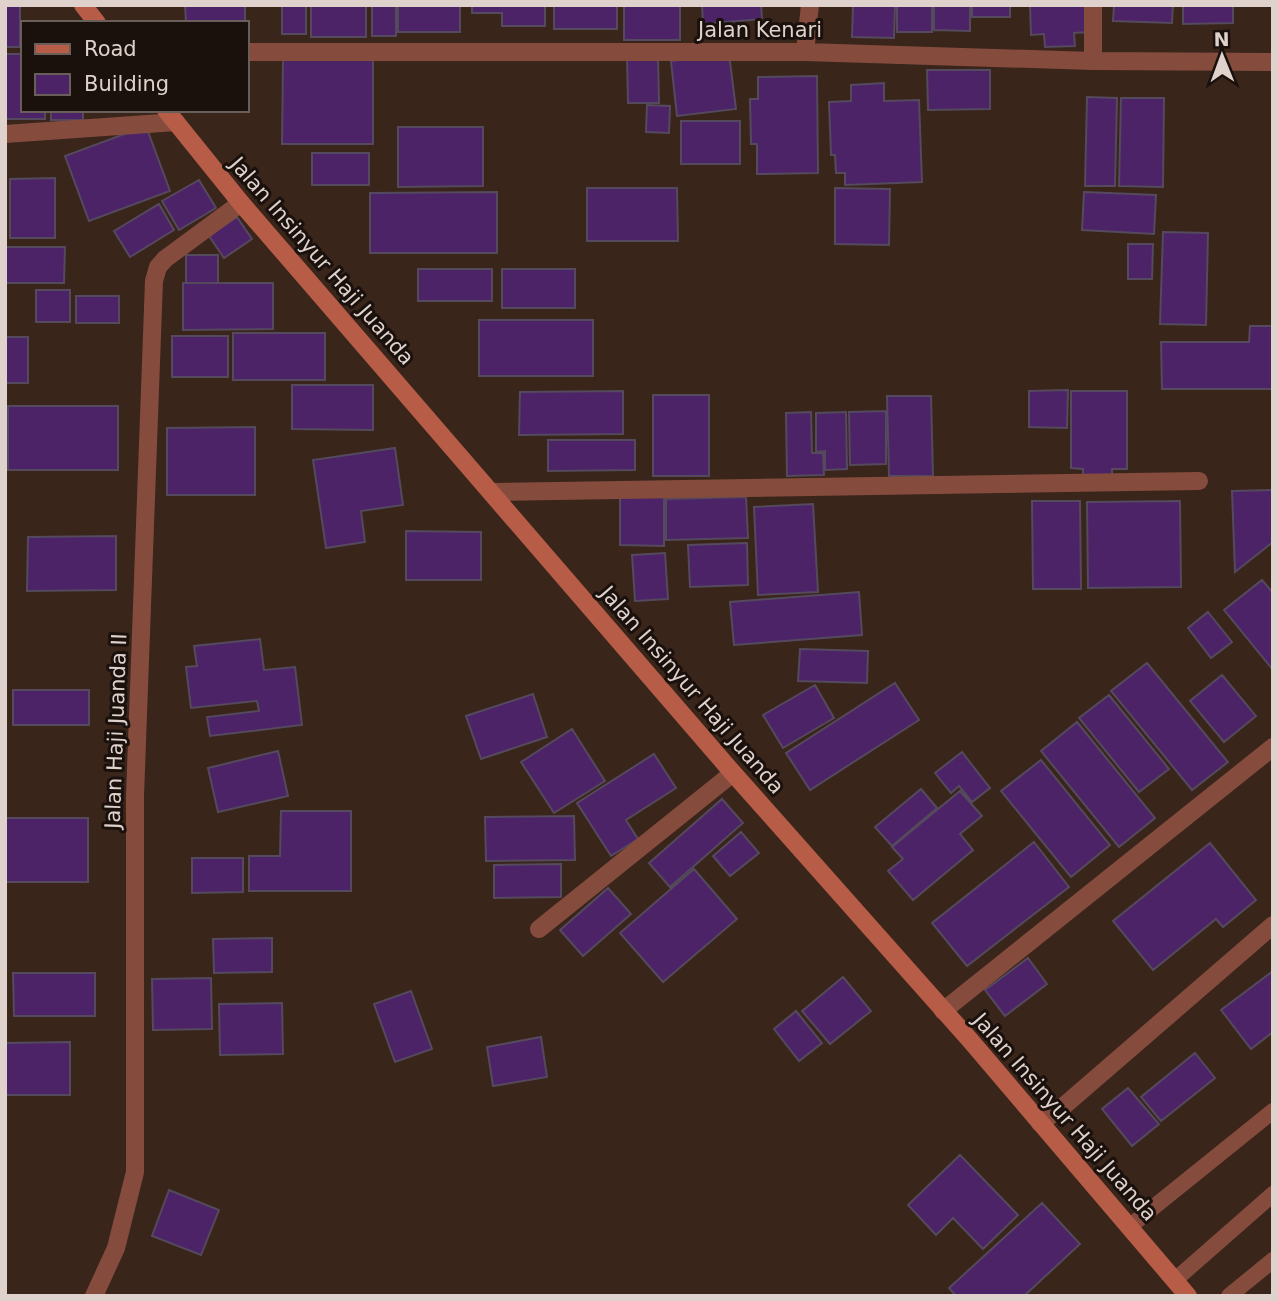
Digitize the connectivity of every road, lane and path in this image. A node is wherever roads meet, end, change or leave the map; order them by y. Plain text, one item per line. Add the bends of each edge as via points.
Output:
1 (83, 5) edge
2 (810, 5) edge
3 (1093, 5) edge
4 (95, 21) edge
5 (248, 52) edge
6 (805, 52) junction
7 (1093, 61) junction
8 (1273, 62) edge
9 (171, 116) edge
10 (5, 134) edge
11 (241, 203) junction
12 (1199, 481) dead end
13 (491, 492) junction
14 (1273, 747) edge
15 (733, 772) junction
16 (1273, 925) edge
17 (540, 929) dead end
18 (943, 1011) junction
19 (1273, 1111) edge
20 (1040, 1123) junction
21 (1273, 1194) edge
22 (1129, 1227) junction
23 (1273, 1260) edge
24 (1175, 1280) junction
25 (94, 1296) edge
26 (1188, 1296) edge
27 (1229, 1296) edge

1 - 4 street
2 - 6 street
3 - 7 street
5 - 6 street, Jalan Kenari
6 - 7 street, Jalan Kenari
7 - 8 street, Jalan Kenari
9 - 10 street
9 - 11 street, Jalan Insinyur Haji Juanda
11 - 13 street, Jalan Insinyur Haji Juanda
11 - 25 street, Jalan Haji Juanda II via 165,259 154,281 135,796 135,1172 116,1248
12 - 13 street
13 - 15 street, Jalan Insinyur Haji Juanda
14 - 18 street
15 - 17 street
15 - 18 street, Jalan Insinyur Haji Juanda
16 - 20 street
18 - 20 street, Jalan Insinyur Haji Juanda
19 - 22 lane
20 - 22 street, Jalan Insinyur Haji Juanda
21 - 24 lane
22 - 24 street, Jalan Insinyur Haji Juanda
23 - 27 lane
24 - 26 street, Jalan Insinyur Haji Juanda

